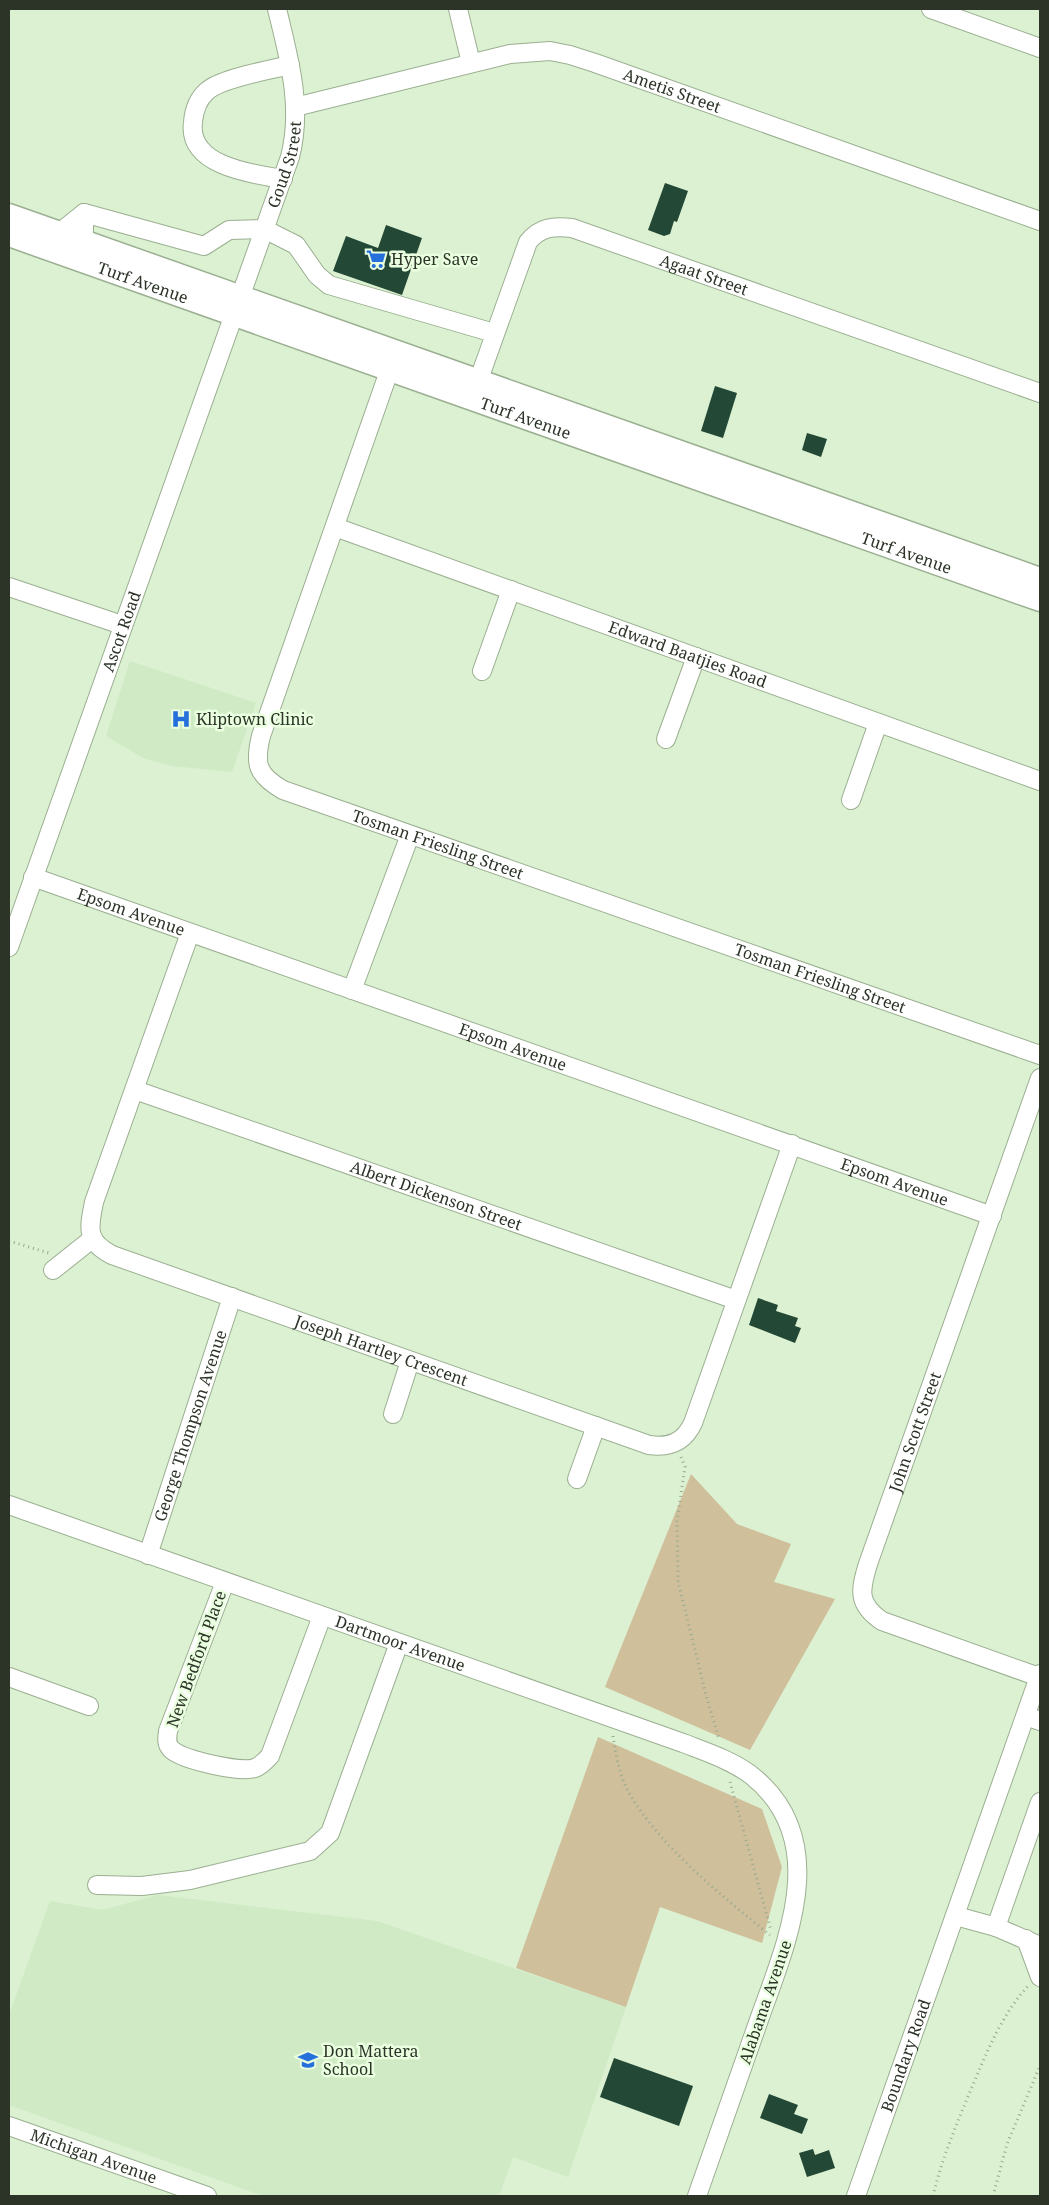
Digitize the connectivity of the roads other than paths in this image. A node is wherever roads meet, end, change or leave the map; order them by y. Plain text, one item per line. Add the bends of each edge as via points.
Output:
1 (277, 9) edge
2 (458, 9) edge
3 (930, 9) edge
4 (1040, 48) edge
5 (471, 63) junction
6 (290, 66) junction
7 (295, 107) junction
8 (283, 179) junction
9 (84, 213) junction
10 (9, 215) edge
11 (1040, 221) edge
12 (264, 229) junction
13 (59, 233) junction
14 (9, 235) edge
15 (84, 242) junction
16 (237, 305) junction
17 (494, 333) junction
18 (393, 361) junction
19 (475, 390) junction
20 (1040, 393) edge
21 (336, 527) junction
22 (1040, 579) edge
23 (9, 586) edge
24 (511, 590) junction
25 (1040, 600) edge
26 (122, 625) junction
27 (696, 657) junction
28 (482, 671) dead end
29 (878, 723) junction
30 (666, 739) dead end
31 (1040, 781) edge
32 (851, 800) dead end
33 (410, 835) junction
34 (33, 877) junction
35 (190, 933) junction
36 (9, 947) edge
37 (352, 990) junction
38 (1040, 1055) edge
39 (1040, 1078) edge
40 (136, 1090) junction
41 (792, 1144) junction
42 (992, 1216) junction
43 (92, 1239) junction
44 (53, 1270) dead end
45 (232, 1297) junction
46 (736, 1300) junction
47 (410, 1361) junction
48 (393, 1414) dead end
49 (596, 1426) junction
50 (577, 1479) dead end
51 (9, 1505) edge
52 (148, 1554) junction
53 (225, 1582) junction
54 (322, 1616) junction
55 (398, 1643) junction
56 (1040, 1676) edge
57 (9, 1677) edge
58 (89, 1706) dead end
59 (1033, 1719) edge
60 (1040, 1802) edge
61 (778, 1805) joint
62 (97, 1885) dead end
63 (956, 1916) junction
64 (996, 1927) junction
65 (1033, 1943) edge
66 (1039, 1976) edge
67 (9, 2126) edge
68 (206, 2196) edge
69 (697, 2196) edge
70 (856, 2196) edge

1 - 6 street, Goud Street
2 - 5 street
3 - 4 street
5 - 7 street, Ametis Street
5 - 11 street, Ametis Street via 530,51 570,55
6 - 7 street, Goud Street
6 - 8 street via 232,80 207,90 196,105 192,126 198,147 205,155 240,170
7 - 8 street, Goud Street via 293,144
8 - 12 street, Goud Street
9 - 12 street via 204,246 229,230
9 - 13 street
9 - 15 street
10 - 13 main road, Turf Avenue
12 - 16 street, Goud Street
12 - 17 street via 296,245 317,275 329,285
13 - 15 main road, Turf Avenue
14 - 16 main road, Turf Avenue
15 - 16 main road, Turf Avenue
16 - 18 main road, Turf Avenue
16 - 26 street, Ascot Road
17 - 19 street, Agaat Street
17 - 20 street, Agaat Street via 528,242 544,228 556,226 572,228
18 - 19 main road, Turf Avenue
18 - 21 street, Tosman Friesling Street
19 - 22 main road, Turf Avenue
19 - 25 main road, Turf Avenue
21 - 24 street, Edward Baatjies Road
21 - 33 street, Tosman Friesling Street via 261,736 258,764 262,774 283,790
23 - 26 street
24 - 27 street, Edward Baatjies Road
24 - 28 street
26 - 34 street, Ascot Road
27 - 29 street, Edward Baatjies Road
27 - 30 street
29 - 31 street, Edward Baatjies Road
29 - 32 street
33 - 37 street
33 - 38 street, Tosman Friesling Street
34 - 35 street, Epsom Avenue
34 - 36 street, Ascot Road
35 - 37 street, Epsom Avenue
35 - 40 street
37 - 41 street, Epsom Avenue
39 - 42 street, John Scott Street
40 - 43 street via 94,1202 90,1228
40 - 46 street, Albert Dickenson Street
41 - 42 street, Epsom Avenue
41 - 46 street
42 - 56 street, John Scott Street via 868,1564 862,1597 865,1606 882,1621
43 - 44 street
43 - 45 street, Joseph Hartley Crescent via 100,1249 112,1255
45 - 47 street, Joseph Hartley Crescent
45 - 52 street, George Thompson Avenue
46 - 49 street, Joseph Hartley Crescent via 688,1433 675,1443 649,1446
47 - 48 street
47 - 49 street, Joseph Hartley Crescent
49 - 50 street
51 - 52 street, Dartmoor Avenue
52 - 53 street, Dartmoor Avenue
53 - 54 street, Dartmoor Avenue
53 - 54 street, New Bedford Place via 168,1731 168,1744 179,1754 244,1770 264,1762 275,1746
54 - 55 street, Dartmoor Avenue
55 - 61 street, Dartmoor Avenue via 726,1760 751,1775
55 - 62 street via 330,1833 310,1851 190,1880 142,1886
56 - 59 street, Boundary Road
57 - 58 street
59 - 63 street, Boundary Road
60 - 64 street
61 - 69 street, Alabama Avenue via 790,1829 795,1850 798,1878 795,1910
63 - 64 street
63 - 70 street, Boundary Road
64 - 65 street
65 - 66 street
67 - 68 street, Michigan Avenue

